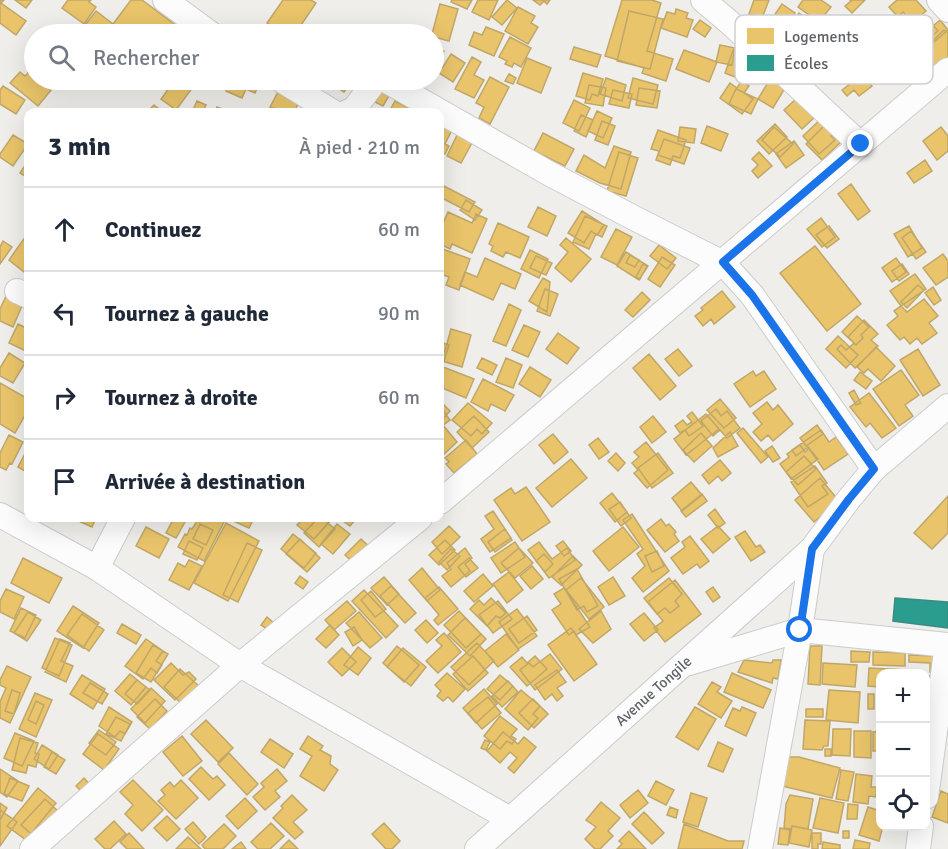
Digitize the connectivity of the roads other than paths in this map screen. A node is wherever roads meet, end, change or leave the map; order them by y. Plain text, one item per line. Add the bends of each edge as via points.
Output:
1 (165, 0) edge
2 (703, 0) edge
3 (939, 0) edge
4 (948, 10) edge
5 (197, 24) edge
6 (735, 28) edge
7 (948, 70) edge
8 (933, 83) edge
9 (796, 84) edge
10 (932, 84) edge
11 (297, 90) edge
12 (368, 90) edge
13 (403, 90) edge
14 (326, 108) edge
15 (355, 108) edge
16 (434, 108) edge
17 (444, 114) edge
18 (861, 144) junction
19 (723, 262) junction
20 (948, 406) edge
21 (874, 469) junction
22 (444, 499) edge
23 (0, 515) edge
24 (121, 522) edge
25 (415, 522) edge
26 (812, 549) junction
27 (97, 568) junction
28 (800, 630) junction
29 (948, 645) edge
30 (240, 664) junction
31 (684, 664) junction
32 (929, 777) edge
33 (510, 819) junction
34 (920, 831) edge
35 (32, 849) edge
36 (477, 849) edge
37 (759, 849) edge
38 (918, 849) edge

1 - 5 street
2 - 6 street
3 - 4 street
7 - 8 street
9 - 18 street
10 - 18 street
11 - 14 street
12 - 15 street
13 - 16 street
17 - 19 street via 550,174
18 - 19 street
19 - 21 street via 752,295
19 - 22 street
20 - 21 street
21 - 26 street
23 - 27 street
24 - 27 street
25 - 30 street
26 - 28 street
26 - 31 street
27 - 30 street
28 - 29 street, Avenue Tongile
28 - 31 street, Avenue Tongile
28 - 37 street
29 - 32 street
30 - 33 street
30 - 35 street
31 - 33 street, Avenue Tongile
33 - 36 street, Avenue Tongile
34 - 38 street

